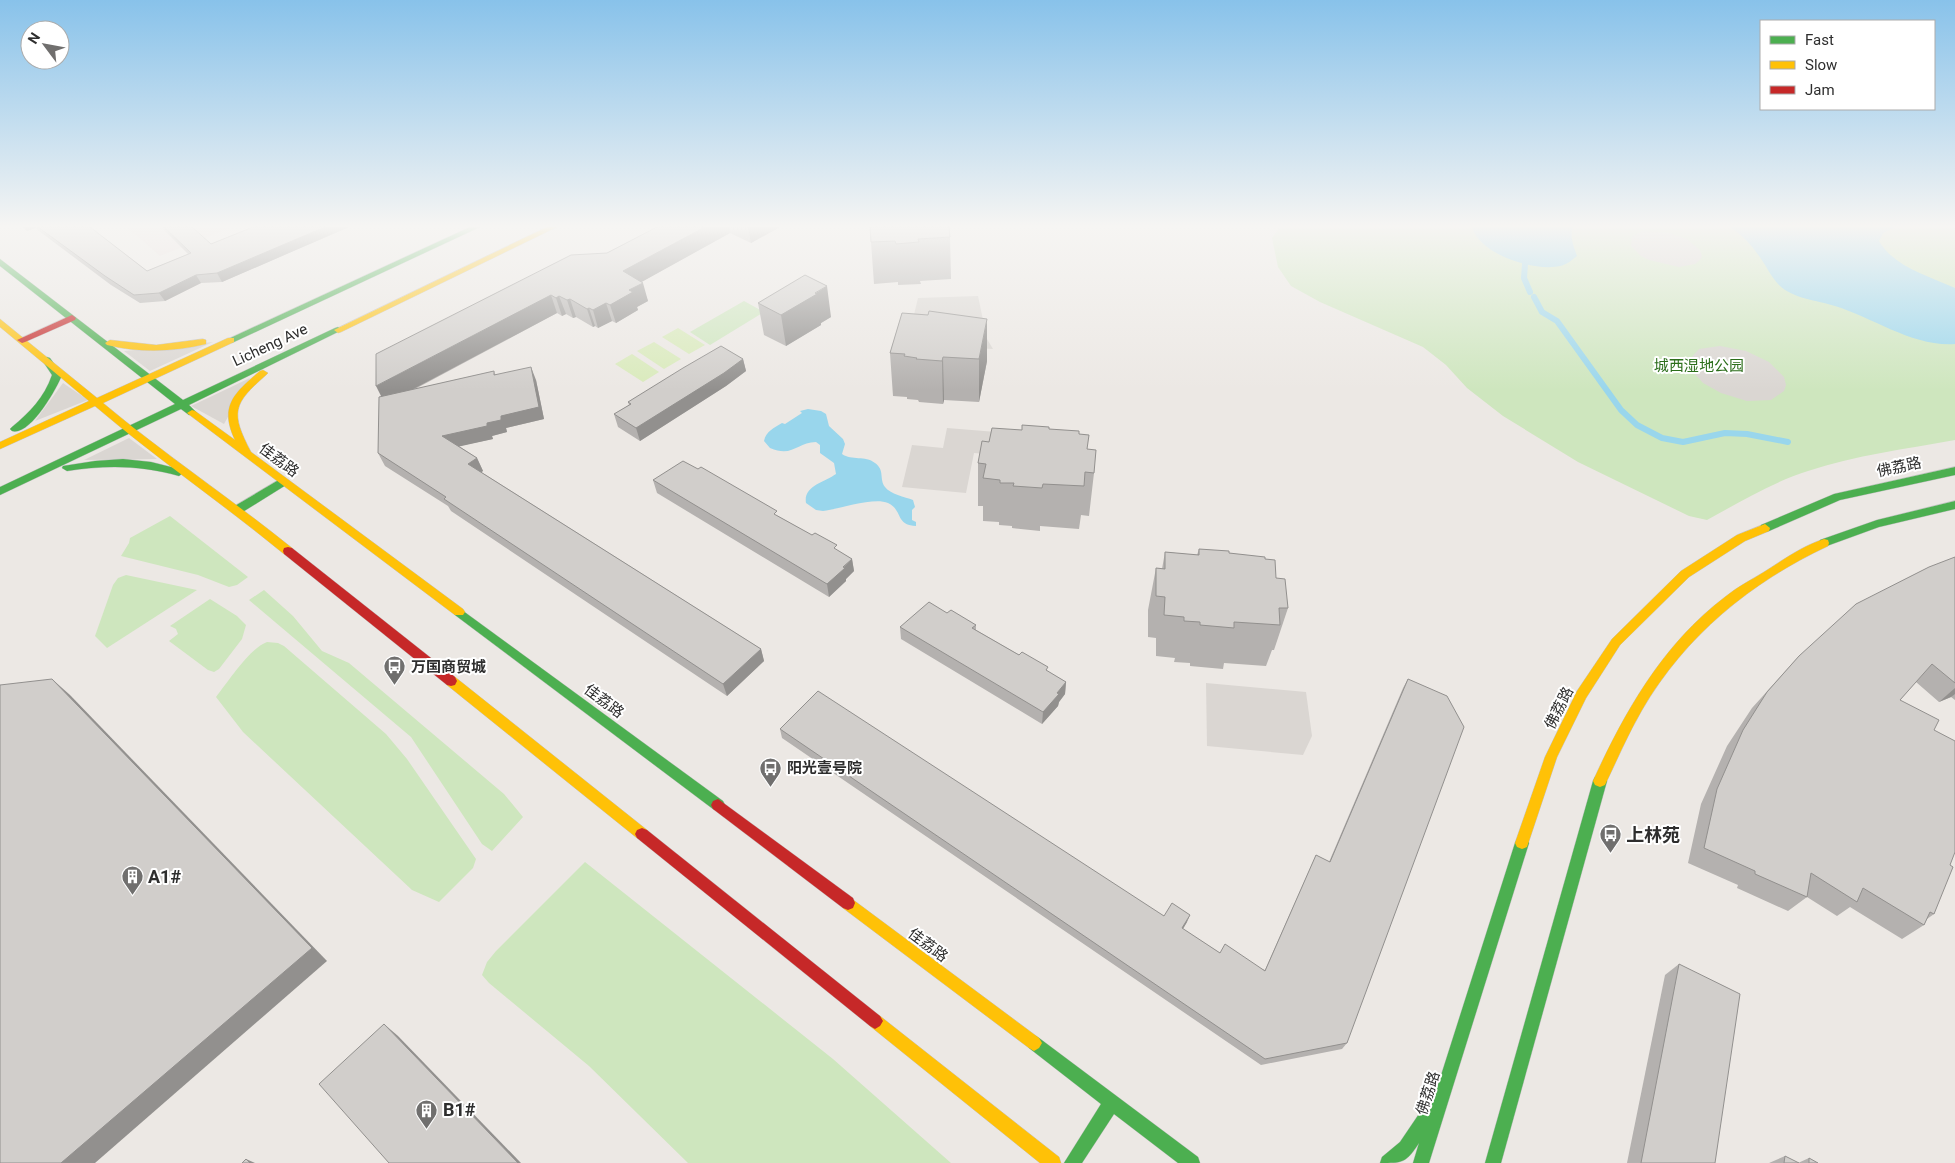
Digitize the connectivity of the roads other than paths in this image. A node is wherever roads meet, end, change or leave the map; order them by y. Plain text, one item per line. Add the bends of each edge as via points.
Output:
1 (25, 281) edge
2 (358, 281) edge
3 (439, 281) edge
4 (285, 315) junction
5 (72, 318) junction
6 (0, 322) edge
7 (22, 340) junction
8 (102, 341) junction
9 (302, 346) junction
10 (47, 360) junction
11 (150, 378) junction
12 (98, 402) junction
13 (180, 404) junction
14 (128, 429) junction
15 (4, 445) edge
16 (248, 456) junction
17 (1955, 471) edge
18 (199, 480) junction
19 (20, 482) junction
20 (282, 482) junction
21 (0, 491) edge
22 (1955, 505) edge
23 (237, 510) junction
24 (1444, 1093) junction
25 (1112, 1102) junction
26 (1508, 1108) junction
27 (1508, 1153) dead end
28 (1053, 1163) edge
29 (1072, 1163) edge
30 (1192, 1163) edge
31 (1388, 1163) edge
32 (1421, 1163) edge
33 (1493, 1163) edge

1 - 5 main road, 佳荔路
2 - 4 main road, Licheng Ave
3 - 9 main road, Licheng Ave
4 - 8 main road via 208,341 169,349 144,350
4 - 11 main road, Licheng Ave via 231,345
5 - 7 main road
5 - 8 main road, 佳荔路
6 - 7 main road
7 - 10 main road
8 - 11 main road, 佳荔路
9 - 13 main road, Licheng Ave via 253,365
9 - 16 main road via 249,384 230,409 235,434
10 - 12 main road
10 - 15 main road via 57,376 50,395
11 - 12 main road, Licheng Ave
11 - 13 main road, 佳荔路
12 - 14 main road
12 - 15 main road, Licheng Ave
13 - 14 main road, Licheng Ave
13 - 16 main road, 佳荔路
14 - 18 main road
14 - 19 main road, Licheng Ave via 30,473
16 - 20 main road, 佳荔路
17 - 24 main road, 佛荔路 via 1838,497 1741,538 1685,574 1616,642 1582,696 1546,772
18 - 19 main road via 166,467 121,462 82,465
18 - 23 main road
19 - 21 main road, Licheng Ave
20 - 23 main road
20 - 25 main road, 佳荔路
22 - 26 main road via 1878,524 1838,538 1783,564 1728,601 1690,636 1663,667 1623,732 1600,781
23 - 28 main road
24 - 31 main road via 1406,1148
24 - 32 main road, 佛荔路
25 - 29 main road
25 - 30 main road, 佳荔路
26 - 27 main road
26 - 33 main road

